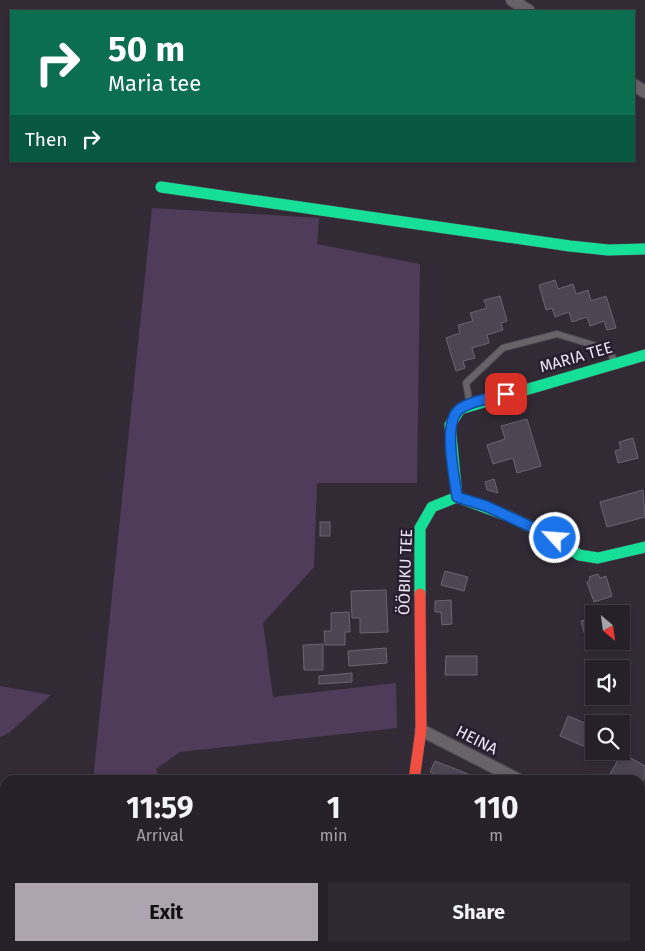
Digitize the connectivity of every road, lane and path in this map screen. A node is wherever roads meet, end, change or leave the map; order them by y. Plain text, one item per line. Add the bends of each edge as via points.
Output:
1 (512, 0) edge
2 (527, 10) edge
3 (161, 188) dead end
4 (645, 249) edge
5 (645, 355) edge
6 (614, 364) junction
7 (470, 404) junction
8 (457, 497) junction
9 (645, 547) edge
10 (421, 730) junction
11 (415, 775) edge
12 (509, 775) edge

1 - 2 street
3 - 4 main road via 609,250
5 - 6 main road, MARIA TEE
6 - 7 main road, MARIA TEE
6 - 7 lane via 610,350 557,334 503,348 466,383
7 - 8 main road, MARIA TEE via 460,409 450,426
8 - 9 main road via 555,538 579,556 598,558
8 - 10 main road, ÖÖBIKU TEE via 432,507 420,528
10 - 11 main road, ÖÖBIKU TEE
10 - 12 street, HEINA

